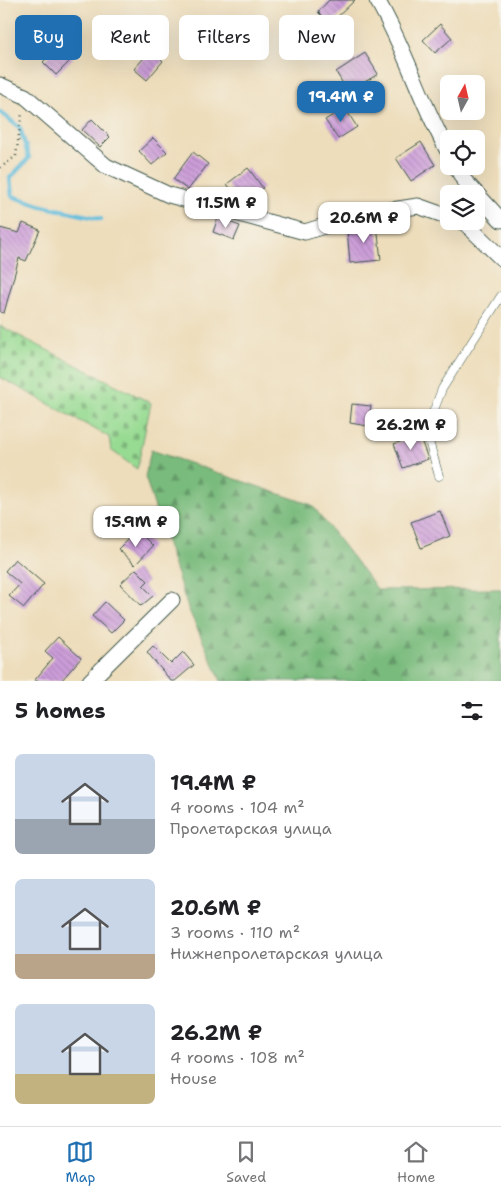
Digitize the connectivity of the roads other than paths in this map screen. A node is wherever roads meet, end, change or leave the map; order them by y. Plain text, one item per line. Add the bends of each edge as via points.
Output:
1 (377, 0) edge
2 (0, 85) edge
3 (440, 138) edge
4 (461, 175) edge
5 (440, 214) edge
6 (501, 220) edge
7 (472, 230) edge
8 (501, 258) edge
9 (501, 296) edge
10 (439, 476) dead end
11 (172, 600) dead end
12 (90, 681) edge

1 - 3 street via 391,24
2 - 5 street via 25,96 106,166 161,192 206,206 305,232 359,215 418,206
4 - 6 street
7 - 8 street
9 - 10 lane via 442,389 426,431
11 - 12 street

